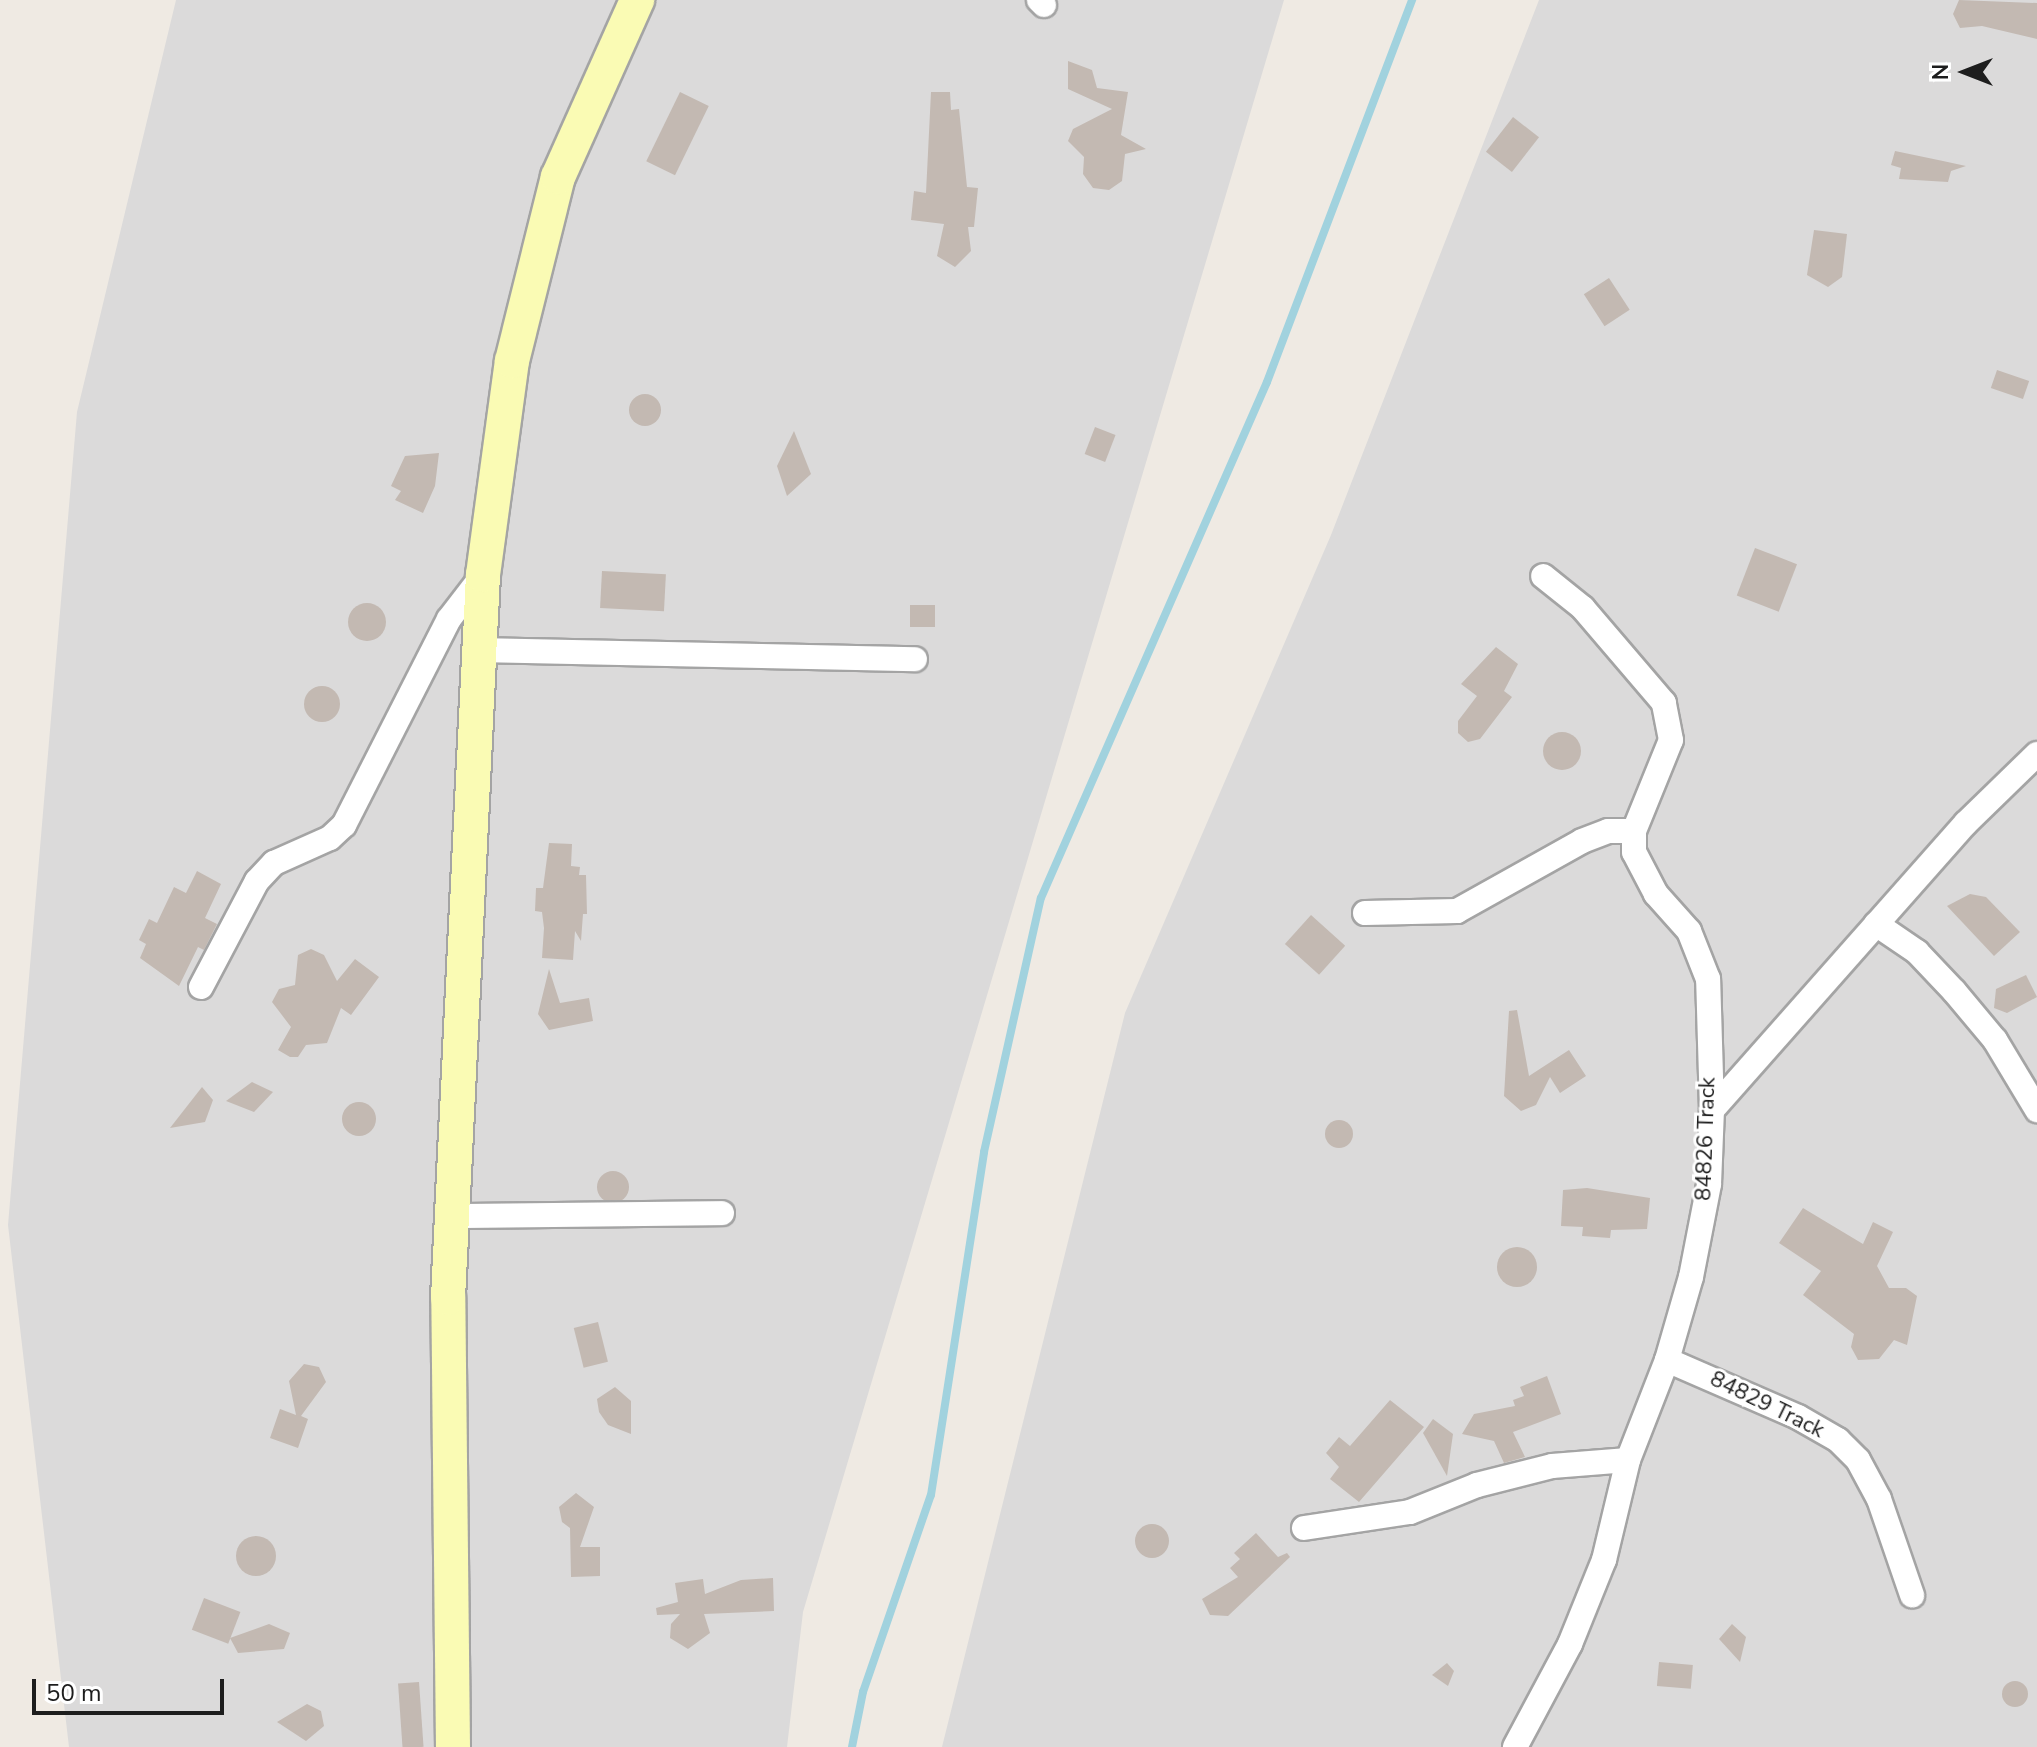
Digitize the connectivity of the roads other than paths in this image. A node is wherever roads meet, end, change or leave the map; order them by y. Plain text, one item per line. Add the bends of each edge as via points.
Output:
1 (637, 0) edge
2 (483, 575) junction
3 (1543, 576) dead end
4 (478, 650) junction
5 (915, 659) dead end
6 (2037, 754) edge
7 (1634, 831) junction
8 (1365, 913) dead end
9 (1876, 924) junction
10 (201, 987) dead end
11 (1712, 1110) junction
12 (2037, 1110) edge
13 (722, 1213) dead end
14 (453, 1216) junction
15 (1667, 1360) junction
16 (1628, 1460) junction
17 (1304, 1528) dead end
18 (1912, 1595) dead end
19 (453, 1747) edge
20 (1515, 1747) edge

1 - 2 street via 558,177 512,361
2 - 4 street
2 - 10 street via 449,619 344,825 330,838 274,863 257,881
3 - 7 street via 1583,608 1664,703 1671,740
4 - 5 street
4 - 14 street
6 - 9 street via 1966,823
7 - 8 street via 1608,831 1582,841 1457,911
7 - 11 street, 84826 Track via 1638,868 1689,931 1708,979
9 - 11 street
9 - 12 street via 1917,952 1954,991 1995,1040
11 - 15 street, 84826 Track via 1709,1184 1691,1277
13 - 14 street
14 - 19 street via 448,1313
15 - 16 street, 84826 Track
15 - 18 street, 84829 Track via 1838,1440 1858,1460 1879,1499
16 - 17 street via 1552,1466 1477,1485 1410,1512
16 - 20 street, 84826 Track via 1604,1560 1570,1644

